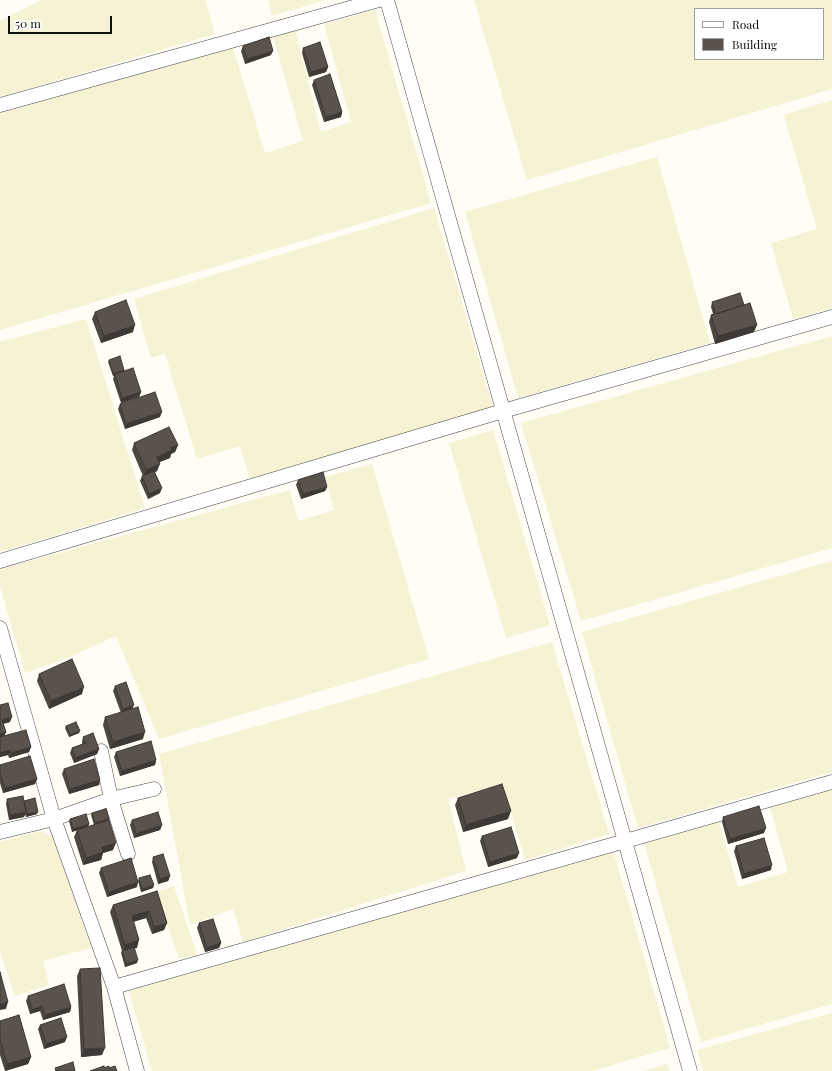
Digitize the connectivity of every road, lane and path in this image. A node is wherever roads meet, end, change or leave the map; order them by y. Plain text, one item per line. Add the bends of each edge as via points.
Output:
1 (379, 0) edge
2 (388, 0) edge
3 (0, 105) edge
4 (832, 317) edge
5 (503, 411) junction
6 (0, 561) edge
7 (0, 628) edge
8 (101, 751) dead end
9 (832, 782) edge
10 (154, 789) dead end
11 (111, 799) junction
12 (54, 819) junction
13 (0, 832) edge
14 (625, 841) junction
15 (128, 854) dead end
16 (114, 986) junction
17 (136, 1071) edge
18 (690, 1071) edge

1 - 3 street
2 - 5 street
4 - 5 street
5 - 6 street
5 - 14 street
7 - 12 street
8 - 11 street
9 - 14 street
10 - 11 street
11 - 12 street
11 - 15 street
12 - 13 street
12 - 16 street
14 - 16 street
14 - 18 street
16 - 17 street

